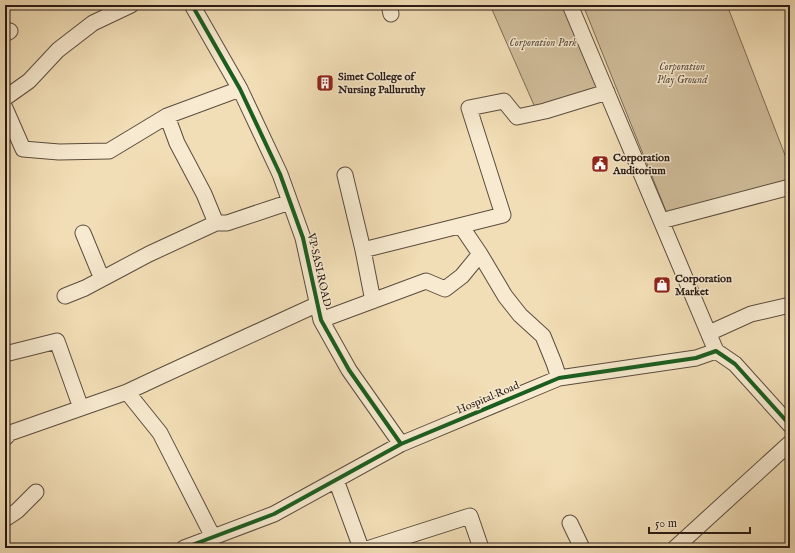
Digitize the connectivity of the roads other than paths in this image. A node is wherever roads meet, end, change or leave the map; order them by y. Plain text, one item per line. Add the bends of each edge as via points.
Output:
1 (131, 5) edge
2 (192, 5) edge
3 (570, 5) edge
4 (240, 89) junction
5 (607, 92) junction
6 (5, 98) edge
7 (5, 108) edge
8 (167, 116) junction
9 (345, 175) dead end
10 (790, 187) edge
11 (290, 202) junction
12 (661, 221) junction
13 (216, 223) junction
14 (461, 226) junction
15 (82, 233) dead end
16 (363, 250) junction
17 (480, 254) junction
18 (102, 279) junction
19 (65, 296) dead end
20 (373, 301) junction
21 (318, 304) junction
22 (790, 305) edge
23 (321, 320) junction
24 (709, 333) junction
25 (716, 351) junction
26 (5, 354) edge
27 (559, 378) junction
28 (127, 392) junction
29 (81, 408) junction
30 (790, 426) edge
31 (5, 438) edge
32 (790, 443) edge
33 (401, 444) junction
34 (336, 480) junction
35 (36, 492) dead end
36 (5, 519) edge
37 (570, 523) dead end
38 (213, 537) junction
39 (184, 548) edge
40 (361, 548) edge
41 (370, 548) edge
42 (481, 548) edge
43 (582, 548) edge
44 (675, 548) edge

1 - 6 street via 93,23 58,50 29,81
2 - 4 street, VP SASI ROAD
3 - 5 street
4 - 8 street
4 - 11 street, VP SASI ROAD via 280,174
5 - 12 street
5 - 14 street via 516,117 504,101 469,108 503,215
7 - 8 street via 22,149 59,152 109,151
8 - 13 street via 177,143
9 - 16 street
10 - 12 street
11 - 13 street via 227,223
11 - 21 street, VP SASI ROAD via 303,238
12 - 24 street
13 - 18 street
14 - 16 street
14 - 17 street
15 - 18 street
16 - 20 street
17 - 20 street via 462,276 445,289 426,281
17 - 27 street via 505,296 520,315 543,336
18 - 19 street
20 - 23 street
21 - 23 street, VP SASI ROAD
21 - 28 street
22 - 24 street via 751,314
23 - 33 street, VP SASI ROAD via 349,370
24 - 25 street
25 - 27 street, Hospital Road via 696,358
25 - 30 street via 734,364
26 - 29 street via 57,342
27 - 33 street, Hospital Road
28 - 29 street
28 - 38 street via 160,433
29 - 31 street via 10,433
32 - 44 street
33 - 34 street, Hospital Road
34 - 38 street, Hospital Road via 274,514
34 - 40 street
35 - 36 street
37 - 43 street
38 - 39 street, Hospital Road
41 - 42 street via 470,516

